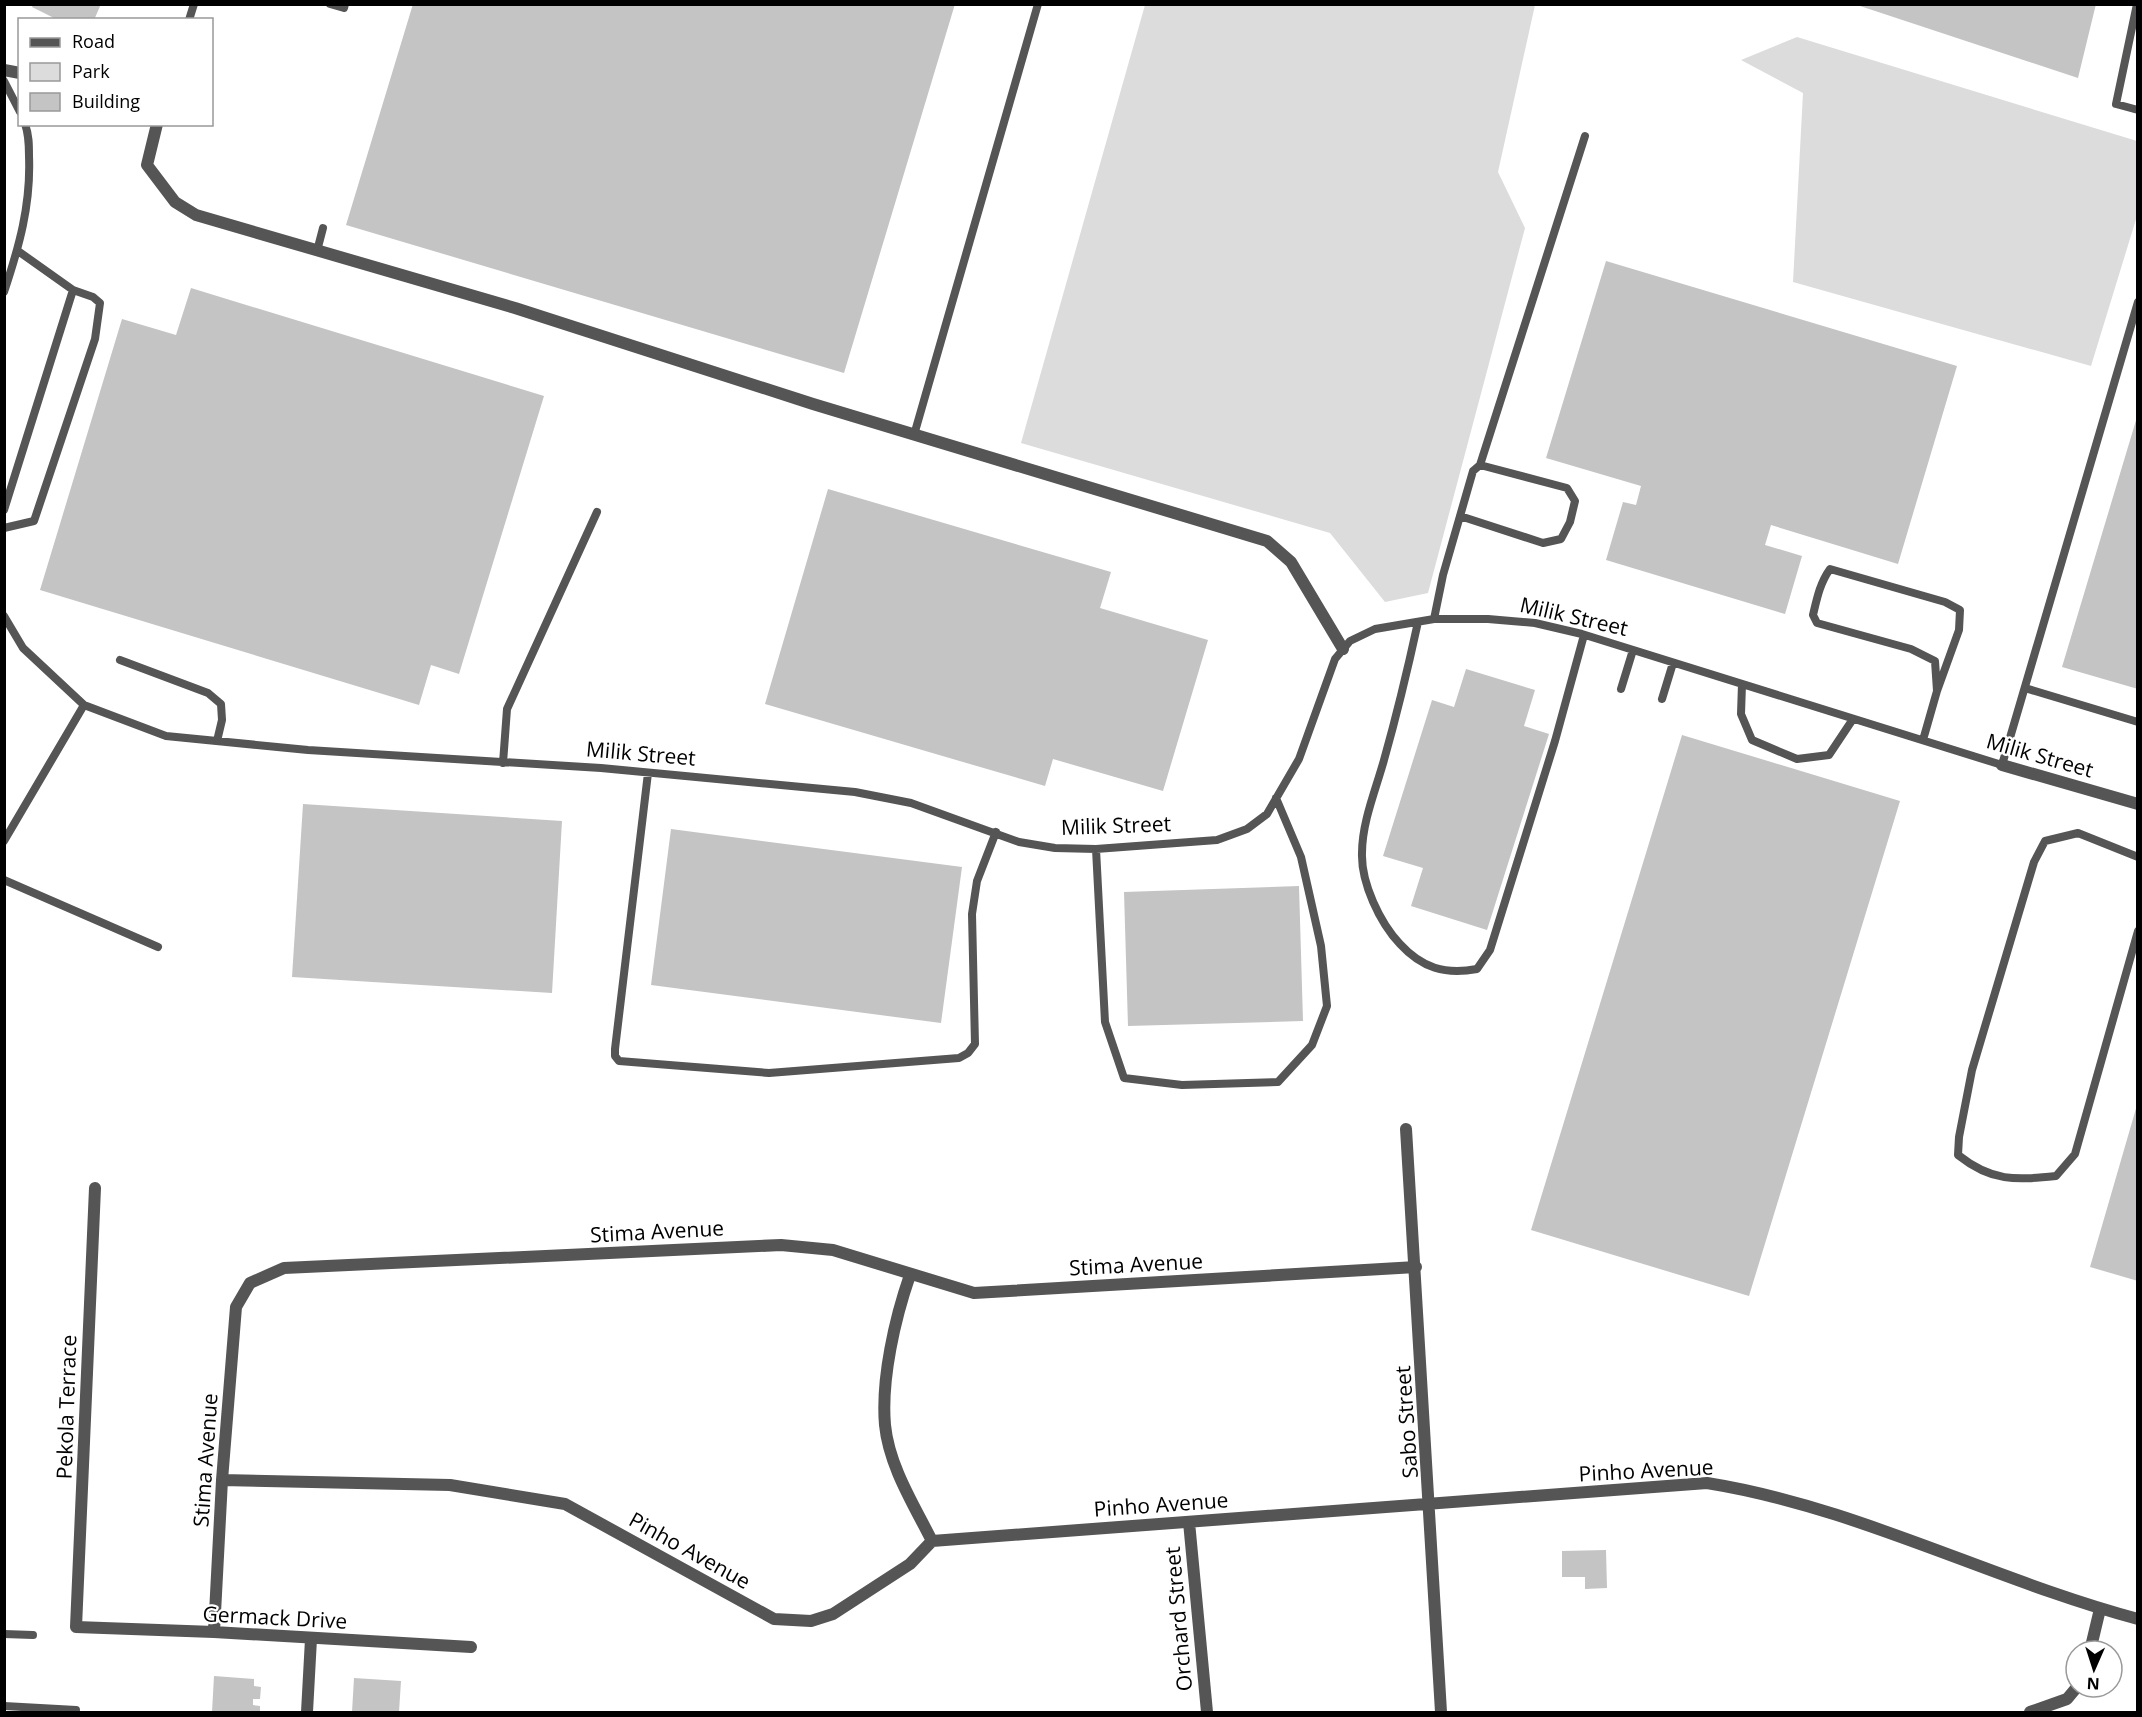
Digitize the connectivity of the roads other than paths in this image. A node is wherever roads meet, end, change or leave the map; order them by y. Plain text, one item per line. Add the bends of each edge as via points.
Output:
1 (330, 4) edge
2 (345, 4) edge
3 (1038, 4) edge
4 (2137, 4) edge
5 (4, 81) edge
6 (18, 108) edge
7 (2138, 110) edge
8 (26, 126) edge
9 (157, 126) edge
10 (1585, 136) dead end
11 (323, 228) dead end
12 (317, 250) junction
13 (18, 251) junction
14 (73, 290) junction
15 (4, 292) edge
16 (2138, 302) edge
17 (914, 435) junction
18 (1480, 465) junction
19 (4, 510) edge
20 (597, 512) dead end
21 (1460, 516) junction
22 (4, 528) edge
23 (4, 616) edge
24 (1434, 619) junction
25 (1418, 622) junction
26 (1584, 635) junction
27 (1343, 649) junction
28 (1633, 650) junction
29 (120, 660) dead end
30 (1673, 663) junction
31 (1742, 684) junction
32 (2025, 688) junction
33 (1621, 689) dead end
34 (1937, 691) junction
35 (1662, 699) dead end
36 (84, 705) junction
37 (1853, 719) junction
38 (2138, 722) edge
39 (1923, 740) junction
40 (217, 741) junction
41 (503, 763) junction
42 (2002, 765) junction
43 (648, 773) junction
44 (1276, 798) junction
45 (2138, 804) edge
46 (996, 832) junction
47 (4, 841) edge
48 (1096, 849) junction
49 (2138, 856) edge
50 (4, 880) edge
51 (2138, 931) edge
52 (158, 947) dead end
53 (1406, 1129) dead end
54 (95, 1188) dead end
55 (1416, 1267) junction
56 (910, 1275) junction
57 (222, 1480) junction
58 (1430, 1504) junction
59 (1189, 1522) junction
60 (932, 1541) junction
61 (2100, 1609) junction
62 (2138, 1619) edge
63 (76, 1627) joint
64 (214, 1632) junction
65 (4, 1634) edge
66 (33, 1635) dead end
67 (311, 1639) junction
68 (2093, 1639) edge
69 (471, 1647) dead end
70 (2067, 1699) edge
71 (4, 1706) edge
72 (76, 1710) dead end
73 (307, 1713) edge
74 (1206, 1713) edge
75 (1442, 1713) edge
76 (2030, 1713) edge

1 - 2 lane via 344,8
3 - 17 lane
4 - 7 lane via 2116,104
5 - 6 lane
8 - 13 lane via 30,181
9 - 12 street via 147,165 175,202 196,215
10 - 18 lane
11 - 12 lane
12 - 17 street via 515,308
13 - 14 lane
13 - 15 lane
14 - 19 lane
14 - 22 lane via 100,303 96,339 34,520
16 - 32 lane
17 - 27 street via 1267,541 1292,562
18 - 21 lane via 1473,471
18 - 21 lane via 1567,488 1575,501 1570,522 1561,539 1543,543
20 - 41 lane via 507,709
21 - 24 lane
23 - 36 lane, Milik Street via 23,648
24 - 25 lane, Milik Street
24 - 26 lane, Milik Street via 1534,623
25 - 26 lane via 1361,854 1370,894 1386,930 1413,958 1431,968 1456,972 1477,969 1490,950
25 - 27 lane, Milik Street via 1375,629 1350,641
26 - 28 lane, Milik Street
27 - 44 lane, Milik Street via 1335,659 1299,759
28 - 30 lane, Milik Street
28 - 33 lane
29 - 40 lane via 208,693 221,704
30 - 31 lane, Milik Street
30 - 35 lane
31 - 37 lane, Milik Street
31 - 37 lane via 1741,714 1752,740 1797,759 1829,755
32 - 38 lane
32 - 42 lane
34 - 34 lane via 1935,661 1911,649 1817,623 1813,615 1818,594 1830,570 1945,602 1960,610 1959,630
34 - 39 lane
36 - 40 lane, Milik Street via 166,736
36 - 47 lane
37 - 39 lane, Milik Street
39 - 42 lane, Milik Street
40 - 41 lane, Milik Street
41 - 43 lane, Milik Street
42 - 45 street, Milik Street
43 - 46 lane, Milik Street via 855,792 911,803
43 - 46 lane via 615,1049 619,1061 769,1073 959,1058 968,1053 975,1044 972,914 977,881
44 - 48 lane, Milik Street via 1266,814 1247,829 1216,840
44 - 48 lane via 1301,857 1321,946 1327,1006 1312,1045 1278,1082 1182,1085 1124,1078 1105,1022
46 - 48 lane, Milik Street via 1019,842
49 - 51 lane via 2078,833 2045,841 2034,862 1972,1070 1959,1137 1958,1155 1977,1170 2014,1180 2056,1176 2075,1154
50 - 52 lane
53 - 55 street, Sabo Street
54 - 63 street, Pekola Terrace
55 - 56 street, Stima Avenue via 974,1293
55 - 58 street, Sabo Street
56 - 57 street, Stima Avenue via 833,1250 781,1245 284,1268 250,1283 236,1307
56 - 60 street via 891,1344 885,1425 898,1471
57 - 60 street, Pinho Avenue via 450,1485 565,1504 774,1619 812,1621 833,1614 910,1564
57 - 64 street, Stima Avenue
58 - 59 street, Pinho Avenue
58 - 61 street, Pinho Avenue via 1707,1483 1751,1490 1911,1538
58 - 75 street, Sabo Street
59 - 60 street, Pinho Avenue
59 - 74 street, Orchard Street
61 - 62 street, Pinho Avenue
61 - 68 street
63 - 64 street, Germack Drive
64 - 67 street, Germack Drive
65 - 66 lane
67 - 69 street, Germack Drive
67 - 73 street
70 - 76 street
71 - 72 lane

